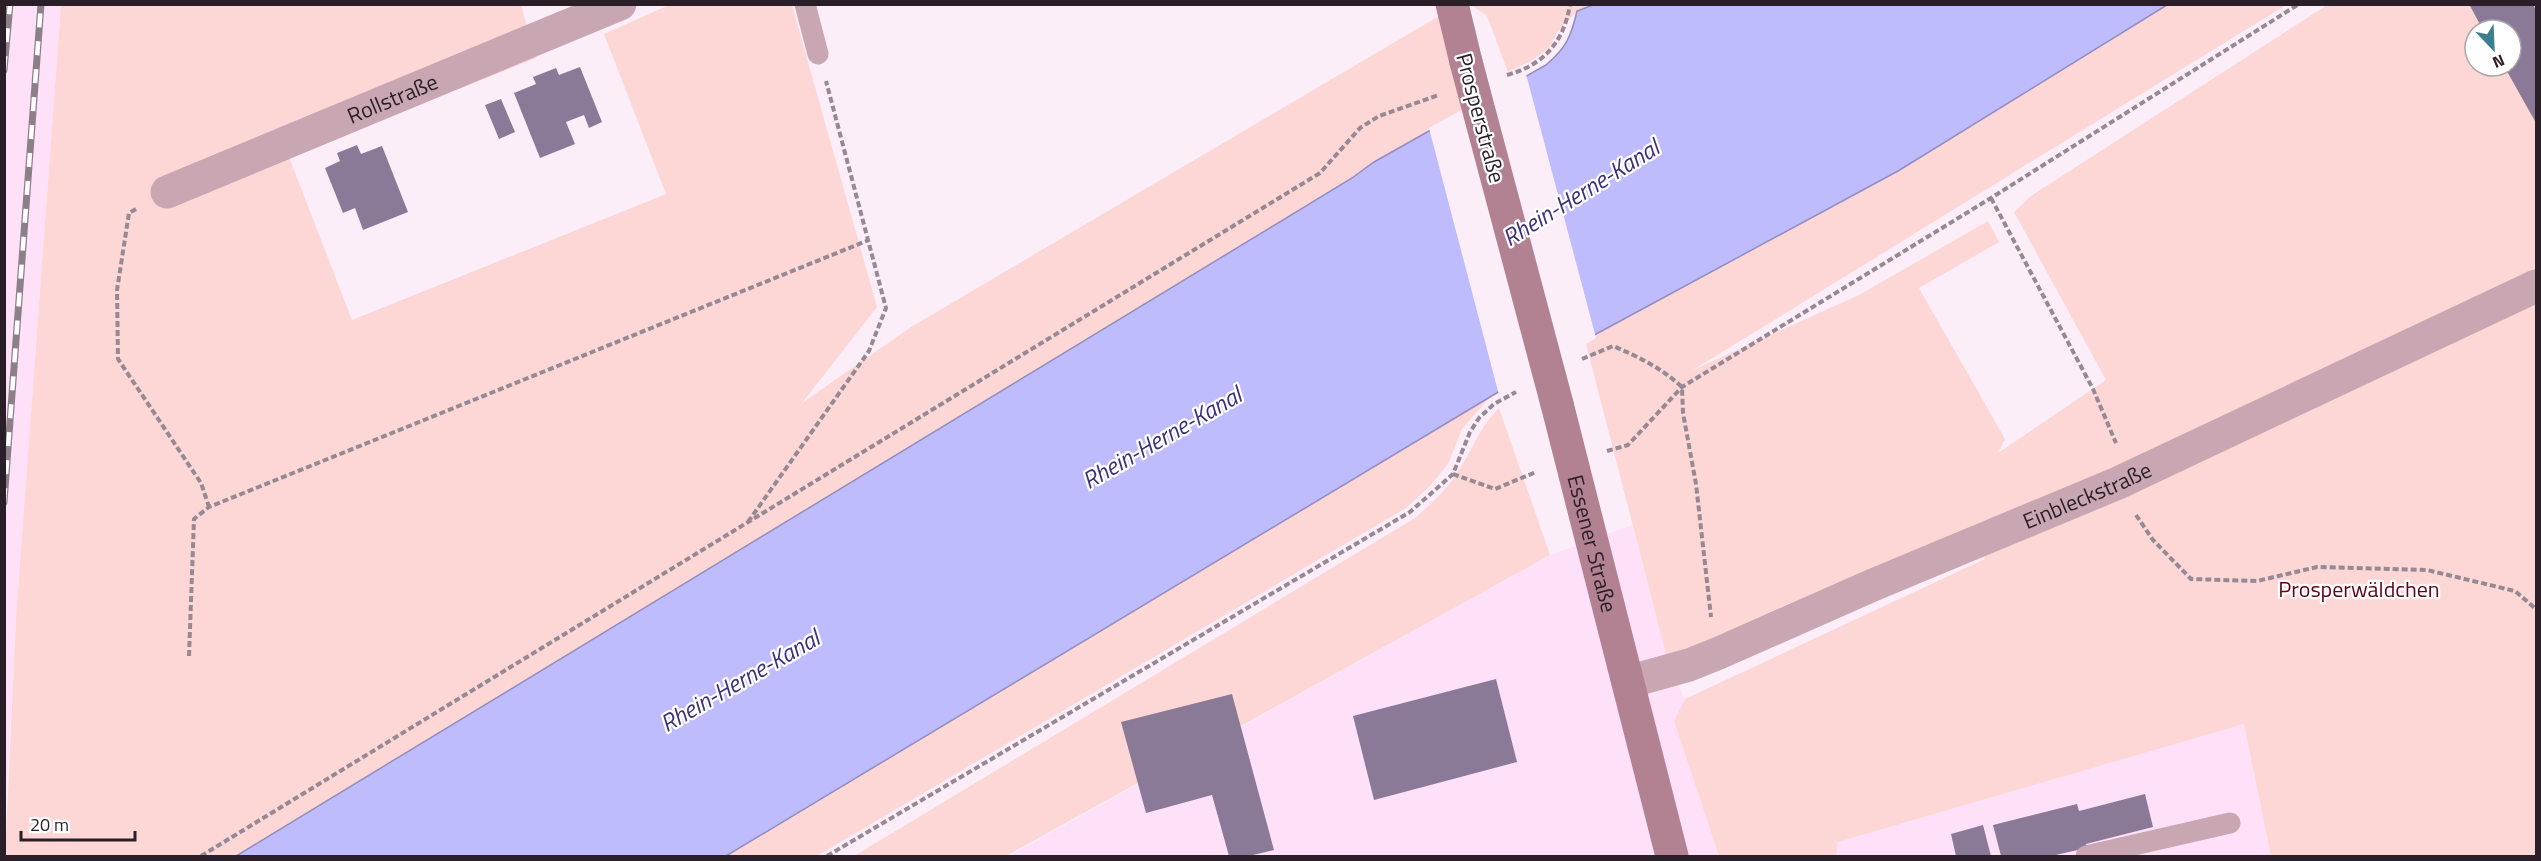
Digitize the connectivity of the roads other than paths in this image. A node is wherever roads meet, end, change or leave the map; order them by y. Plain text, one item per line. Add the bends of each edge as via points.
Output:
1 (620, 4) edge
2 (805, 4) edge
3 (1452, 4) edge
4 (818, 54) road end
5 (167, 192) road end
6 (1510, 231) joint
7 (2536, 286) edge
8 (1629, 682) junction
9 (2230, 823) dead end
10 (1672, 856) edge
11 (2086, 856) edge

1 - 5 street, Rollstraße
2 - 4 lane
3 - 6 main road, Prosperstraße, bridge
6 - 8 main road, Essener Straße, bridge
7 - 8 street, Einbleckstraße via 2125,479 1719,653
8 - 10 main road, Essener Straße
9 - 11 lane

